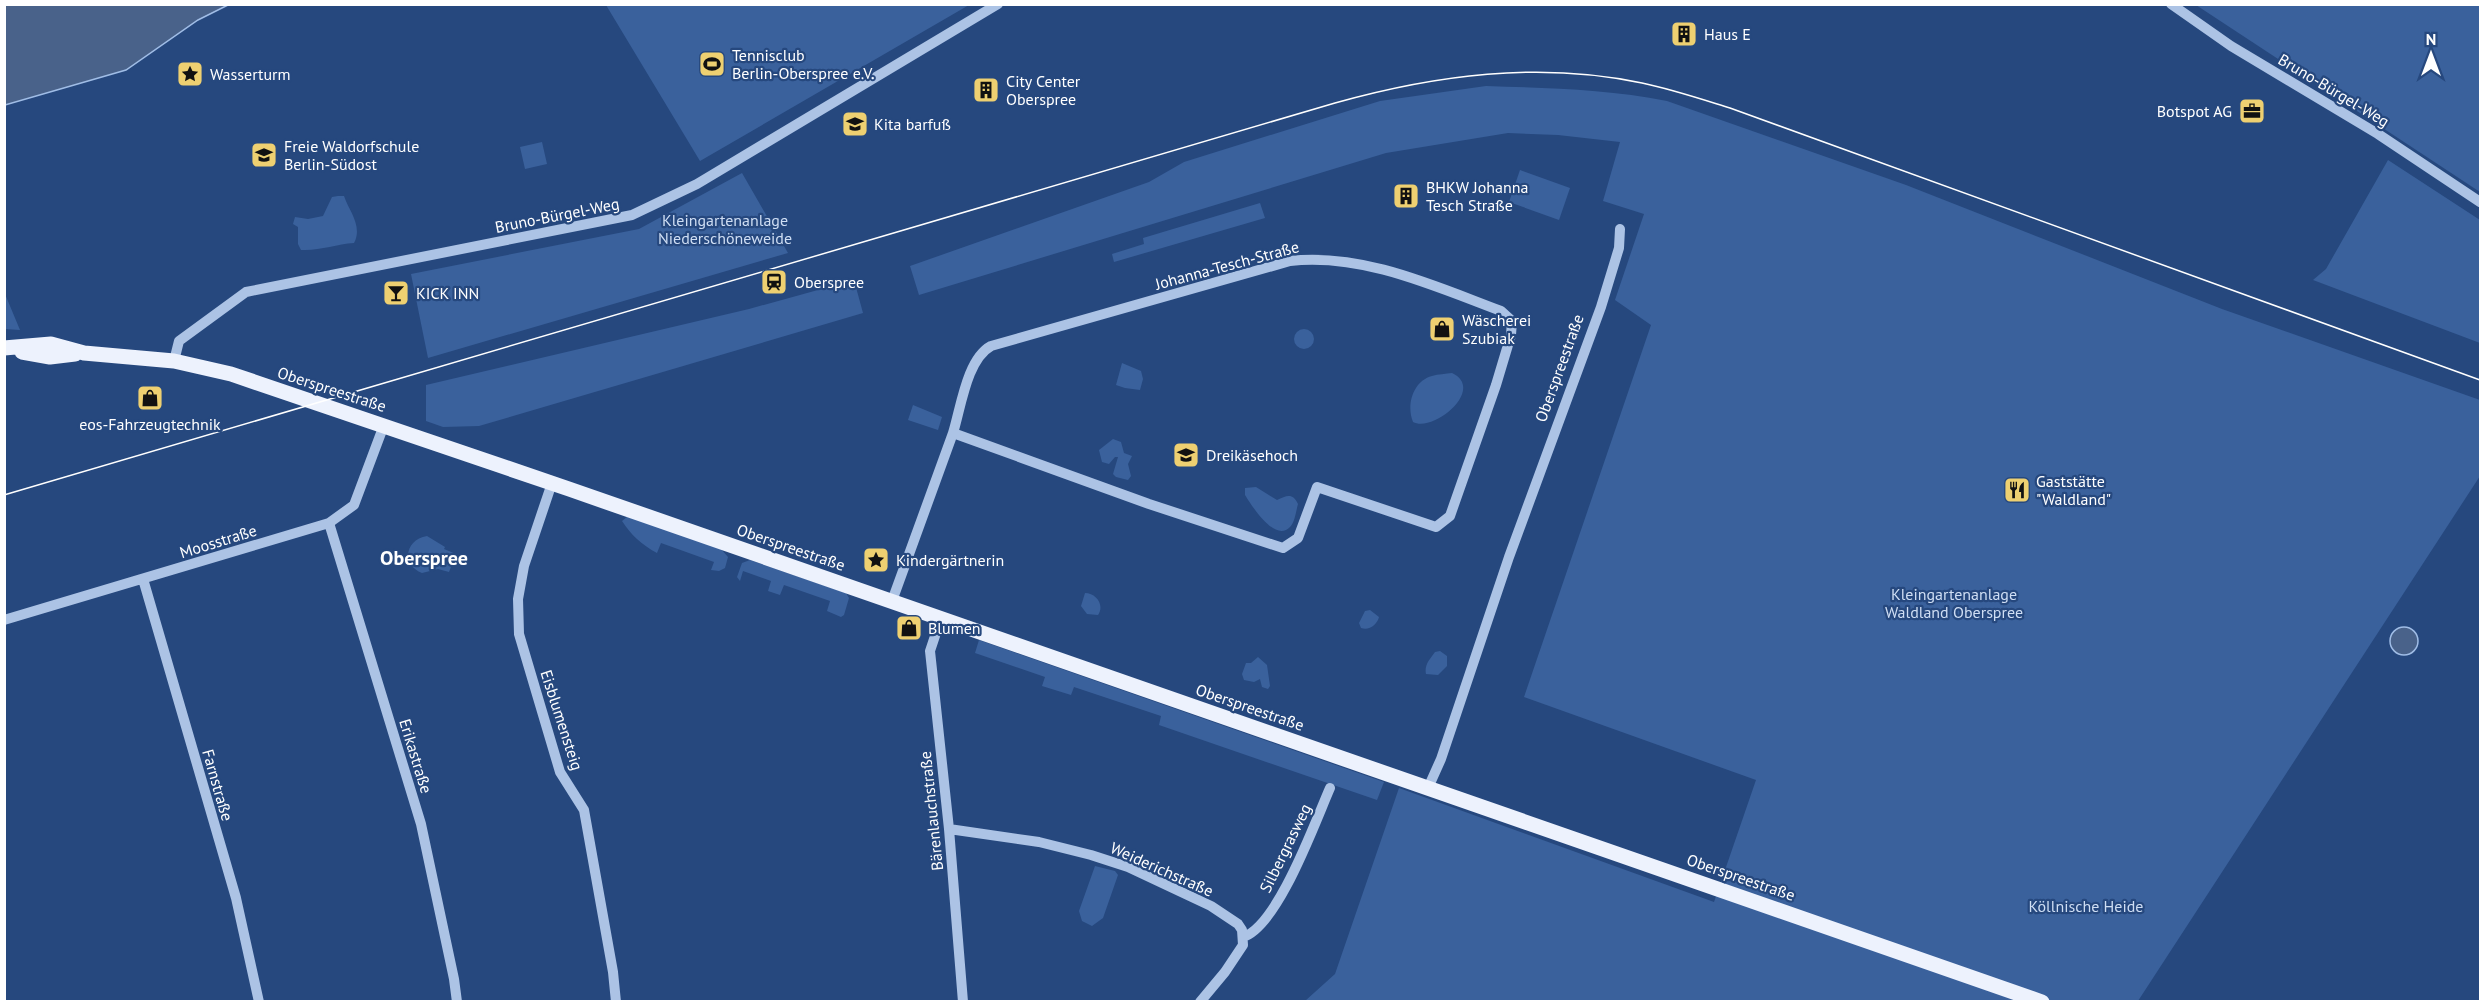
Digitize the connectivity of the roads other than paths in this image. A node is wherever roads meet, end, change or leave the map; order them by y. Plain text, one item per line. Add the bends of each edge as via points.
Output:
1 (998, 4) edge
2 (2171, 4) edge
3 (2481, 202) edge
4 (1620, 229) dead end
5 (4, 348) edge
6 (174, 361) junction
7 (384, 425) junction
8 (953, 433) junction
9 (552, 483) junction
10 (329, 523) junction
11 (143, 579) junction
12 (892, 602) junction
13 (941, 618) junction
14 (4, 620) edge
15 (1428, 788) junction
16 (1330, 789) dead end
17 (949, 829) junction
18 (1243, 937) junction
19 (259, 1002) edge
20 (457, 1002) edge
21 (616, 1002) edge
22 (963, 1002) edge
23 (1200, 1002) edge
24 (2042, 1002) edge

1 - 6 street, Bruno-Bürgel-Weg via 697,184 632,215 246,292 179,341
2 - 3 street, Bruno-Bürgel-Weg via 2231,46 2378,134
4 - 15 street, Oberspreestraße via 1619,248 1600,307
5 - 6 main road, Oberspreestraße via 50,357 84,353
6 - 7 main road, Oberspreestraße via 220,371
7 - 9 main road, Oberspreestraße
7 - 10 street, Moosstraße via 354,505
8 - 8 street, Johanna-Tesch-Straße via 974,362 981,351 1290,261 1344,261 1388,271 1501,311 1512,321 1496,385 1450,516 1436,527 1317,487 1298,538 1283,548
8 - 12 street, Johanna-Tesch-Straße
9 - 12 main road, Oberspreestraße
9 - 21 street, Eisblumensteig via 524,566 518,600 519,634 560,772 584,810
10 - 11 street, Moosstraße
10 - 20 street, Erikastraße via 421,824
11 - 14 street, Moosstraße
11 - 19 street, Farnstraße via 236,898
12 - 13 main road, Oberspreestraße
13 - 15 main road, Oberspreestraße
13 - 17 street, Bärenlauchstraße via 930,651
15 - 24 main road, Oberspreestraße
16 - 18 street, Silbergrasweg via 1283,892 1258,929
17 - 18 street, Weiderichstraße via 1040,842 1128,867 1219,911 1238,924
17 - 22 street, Bärenlauchstraße
18 - 23 street, Silbergrasweg via 1243,945

